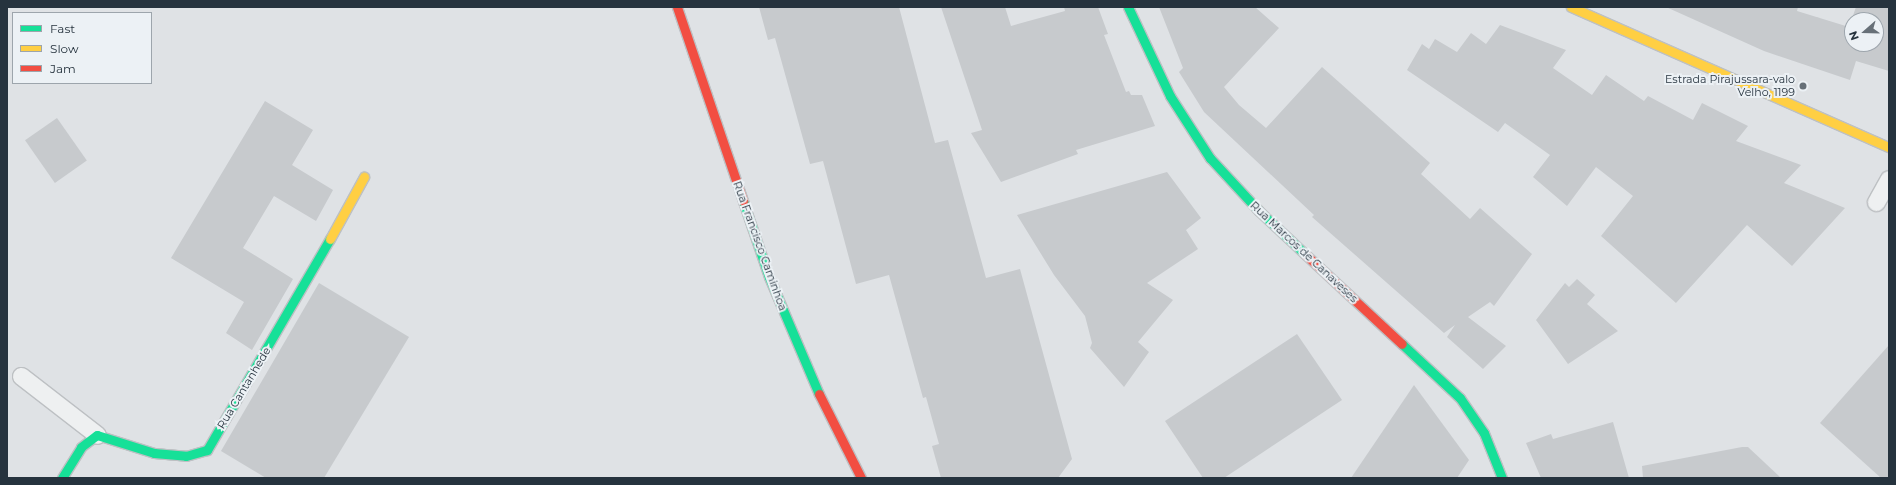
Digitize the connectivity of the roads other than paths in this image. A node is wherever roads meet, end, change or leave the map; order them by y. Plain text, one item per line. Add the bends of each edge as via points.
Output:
1 (677, 7) edge
2 (1128, 7) edge
3 (1571, 7) edge
4 (1889, 147) edge
5 (364, 177) dead end
6 (1889, 179) edge
7 (1876, 202) dead end
8 (21, 376) dead end
9 (97, 435) junction
10 (62, 478) edge
11 (861, 478) edge
12 (1502, 478) edge

1 - 11 street, Rua Francisco Caminhoa via 769,277 817,391
2 - 12 street, Rua Marcos de Canaveses via 1170,96 1210,158 1259,211 1460,398 1484,433
3 - 4 street
5 - 9 street, Rua Cantanhede via 280,328 207,450 186,456 154,453
6 - 7 lane
8 - 9 lane
9 - 10 street via 81,447

